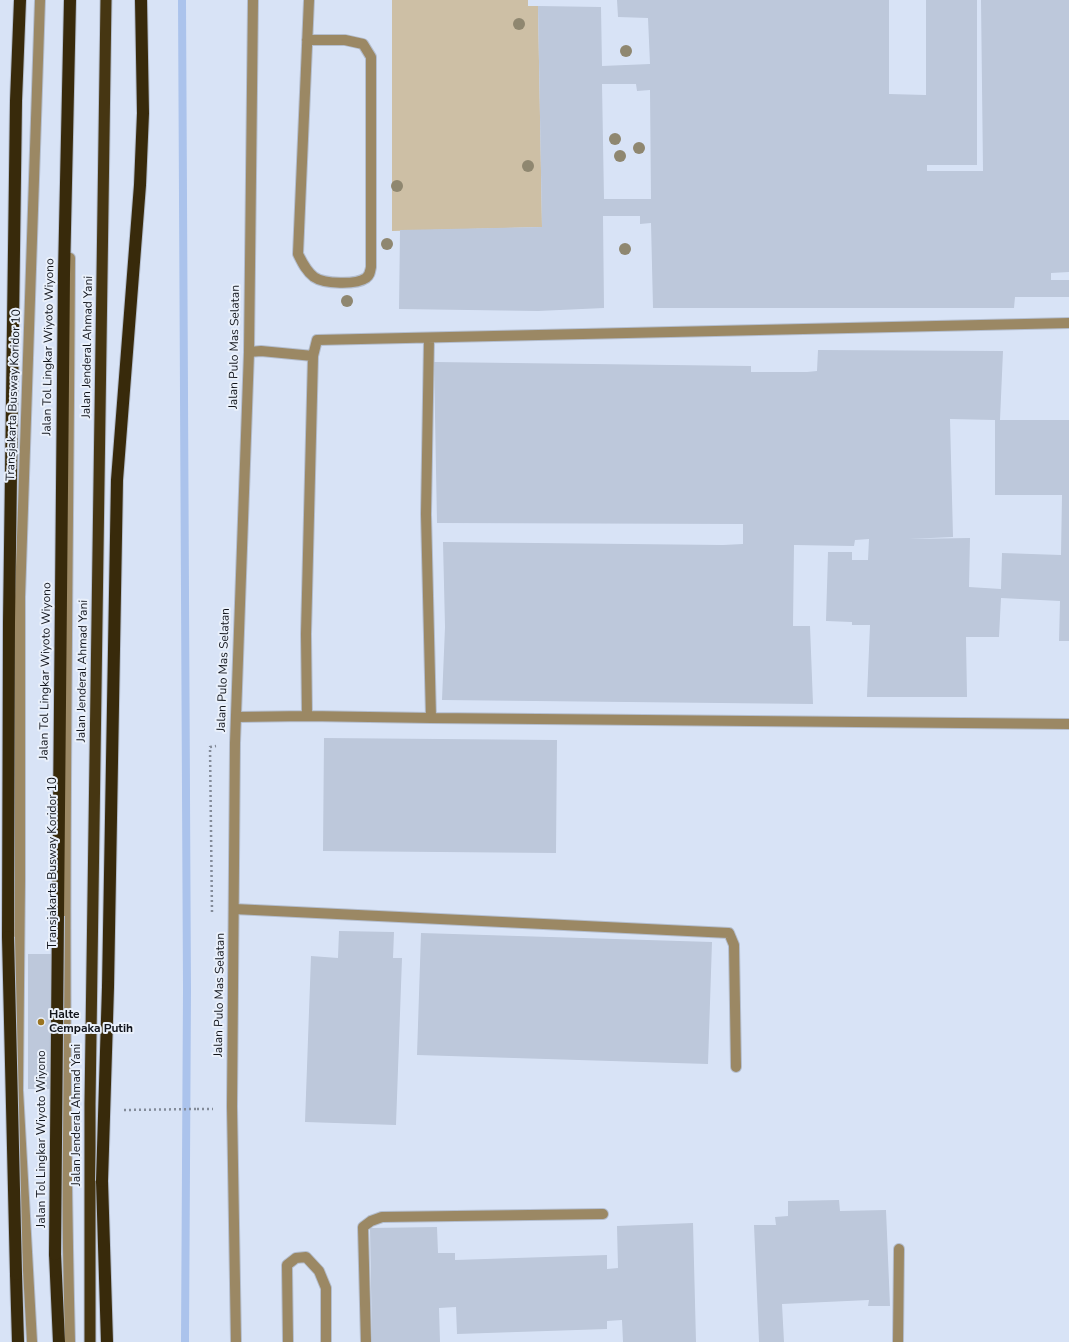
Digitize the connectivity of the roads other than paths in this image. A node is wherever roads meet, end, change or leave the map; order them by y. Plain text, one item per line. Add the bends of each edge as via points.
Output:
1 (20, 0) edge
2 (40, 0) edge
3 (71, 0) edge
4 (106, 0) edge
5 (141, 0) edge
6 (254, 0) edge
7 (309, 0) edge
8 (308, 40) junction
9 (1069, 323) edge
10 (429, 339) junction
11 (249, 352) junction
12 (313, 356) junction
13 (306, 716) junction
14 (236, 717) junction
15 (431, 718) junction
16 (1069, 724) edge
17 (234, 909) junction
18 (736, 1067) dead end
19 (603, 1214) dead end
20 (899, 1249) dead end
21 (18, 1342) edge
22 (32, 1342) edge
23 (59, 1342) edge
24 (70, 1342) edge
25 (90, 1342) edge
26 (107, 1342) edge
27 (236, 1342) edge
28 (288, 1342) edge
29 (326, 1342) edge
30 (366, 1342) edge
31 (898, 1342) edge

1 - 21 highway, bridge via 9,574 8,905
2 - 22 street, Transjakarta Busway Koridor 10 via 20,597 18,1090
3 - 23 highway, Jalan Tol Lingkar Wiyoto Wiyono, bridge via 64,274 55,1254
3 - 24 street, Transjakarta Busway Koridor 10 via 66,841 66,1200
4 - 25 highway, Jalan Jenderal Ahmad Yani via 90,1103
5 - 26 highway, bridge via 143,113 140,185 117,480 108,995 102,1182
6 - 11 street, Jalan Pulo Mas Selatan
7 - 8 street
8 - 8 street via 298,254 306,269 315,278 329,282 356,282 365,278 371,267 371,57 363,44 345,40
9 - 10 street
10 - 12 street via 317,340
10 - 15 street via 426,514
11 - 12 street
11 - 14 street, Jalan Pulo Mas Selatan
12 - 13 street
13 - 14 street
13 - 15 street
14 - 17 street, Jalan Pulo Mas Selatan
15 - 16 street
17 - 18 street via 729,933 734,945
17 - 27 street, Jalan Pulo Mas Selatan via 232,1106
19 - 30 street via 382,1217 371,1221 363,1227
20 - 31 street
28 - 29 street via 287,1266 296,1258 306,1257 319,1271 326,1288

